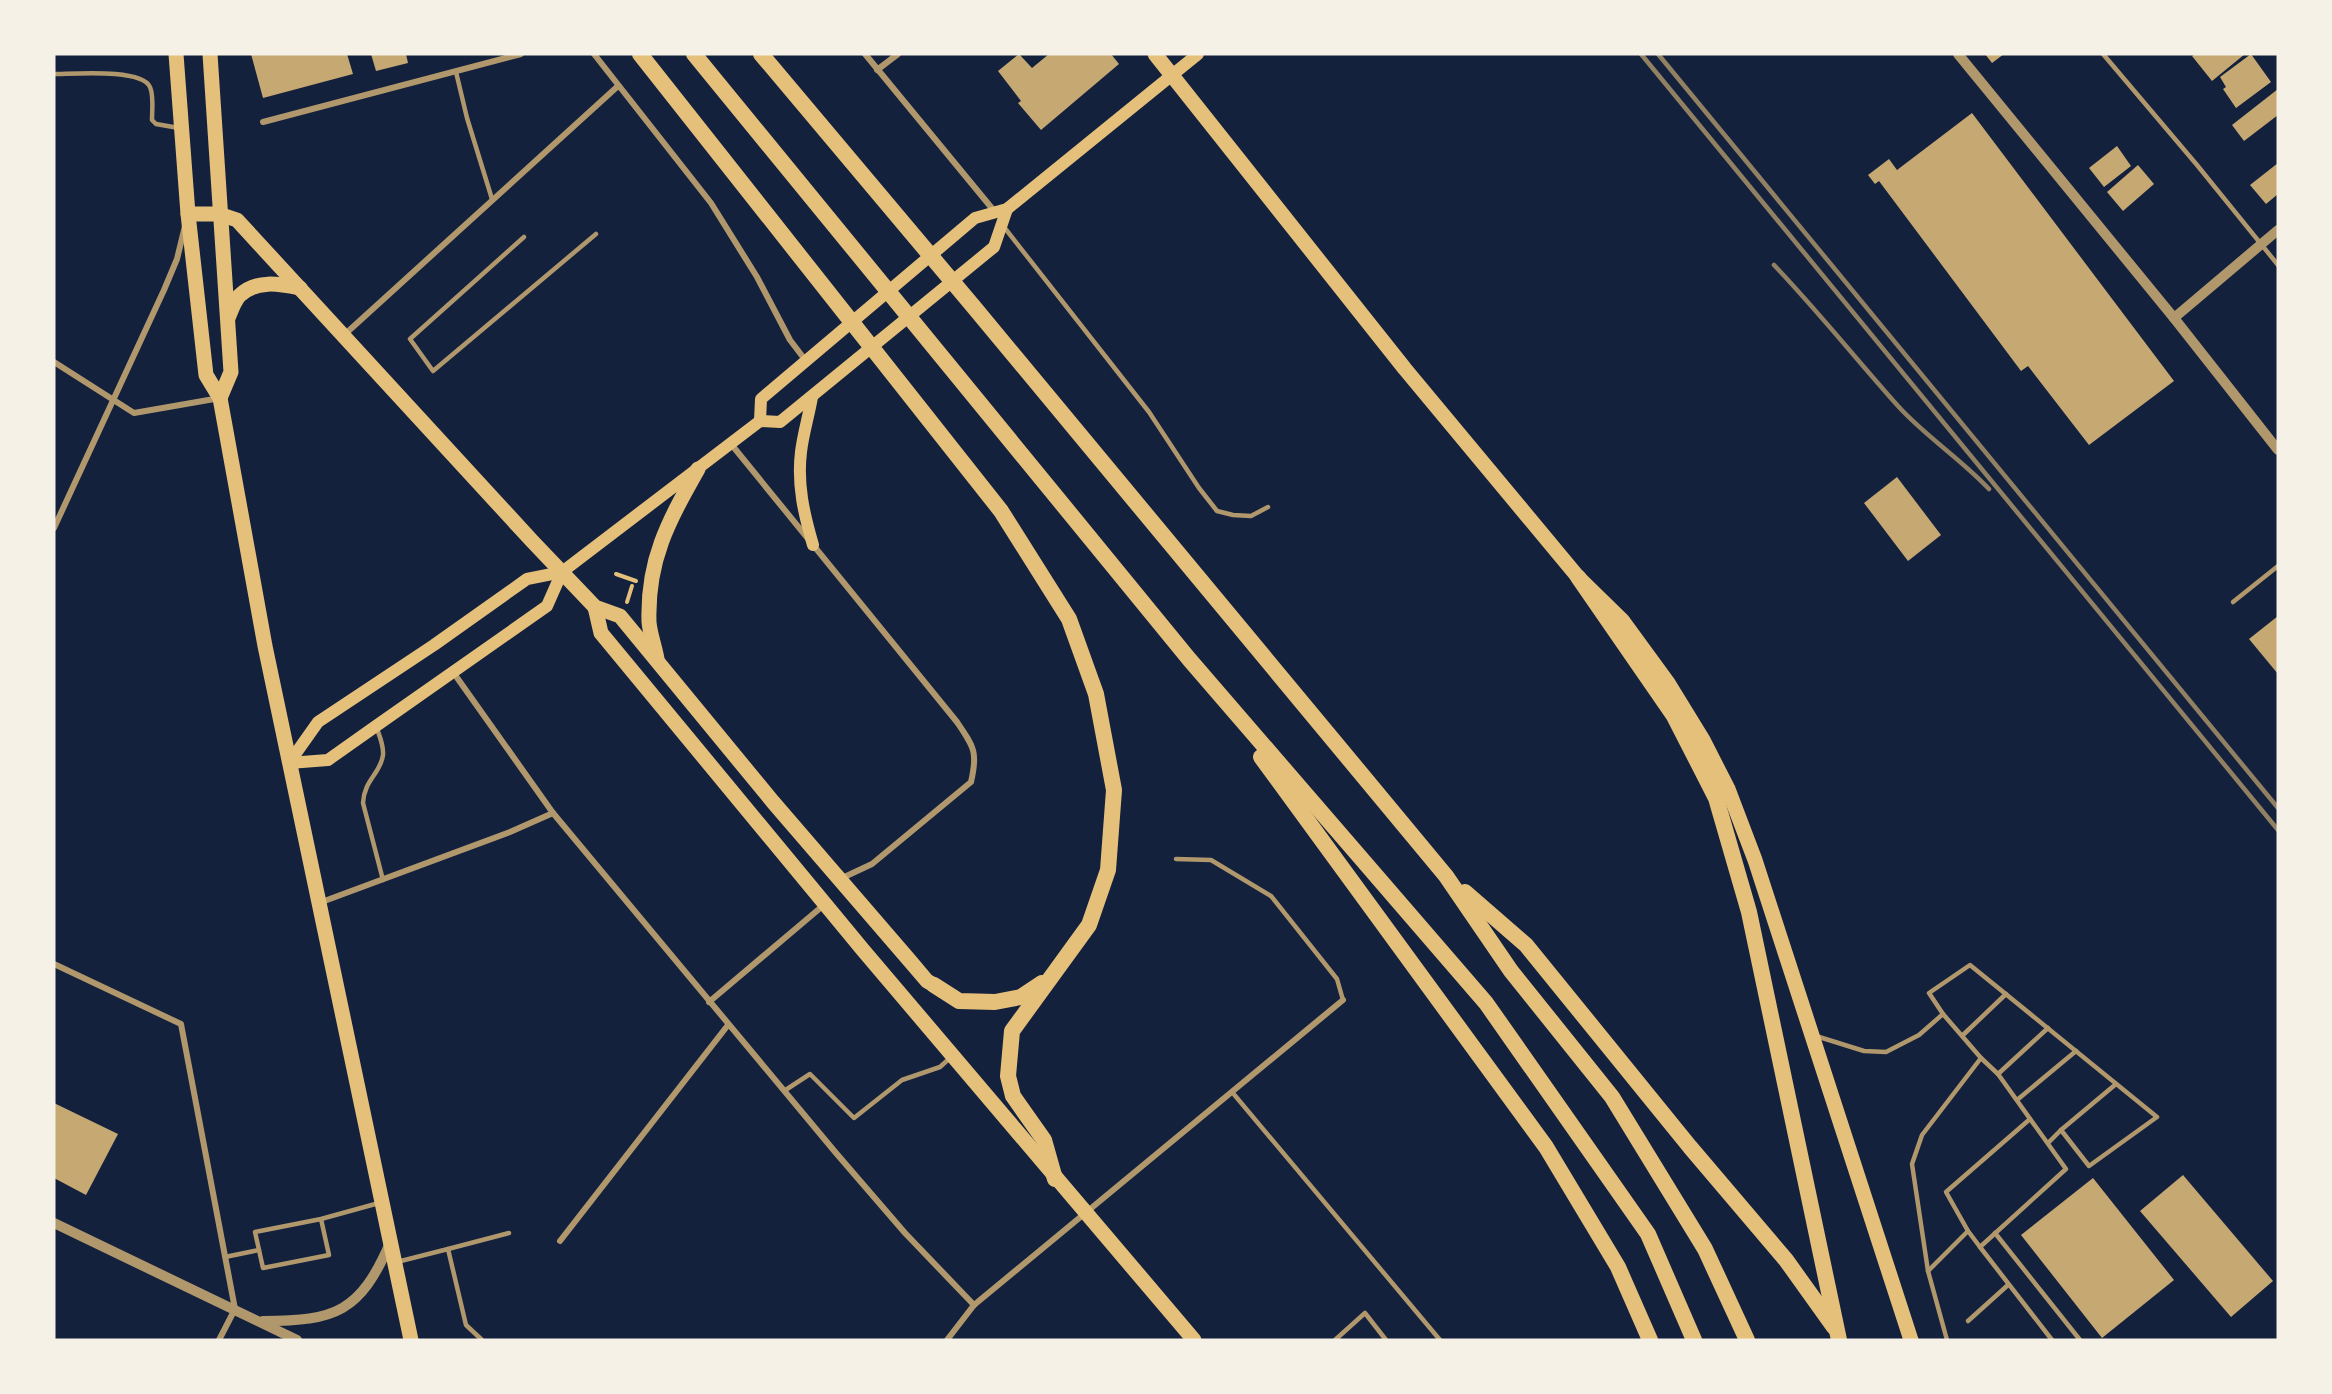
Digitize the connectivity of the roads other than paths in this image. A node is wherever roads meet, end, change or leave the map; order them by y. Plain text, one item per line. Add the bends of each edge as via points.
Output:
1 (176, 54) edge
2 (210, 54) edge
3 (522, 54) edge
4 (594, 54) edge
5 (640, 54) edge
6 (694, 54) edge
7 (761, 54) edge
8 (767, 54) edge
9 (865, 54) edge
10 (898, 54) edge
11 (1155, 54) edge
12 (1198, 54) edge
13 (1958, 54) edge
14 (2103, 54) edge
15 (877, 70) junction
16 (456, 72) junction
17 (54, 74) edge
18 (1171, 76) junction
19 (618, 86) junction
20 (801, 102) junction
21 (263, 122) dead end
22 (182, 128) junction
23 (492, 199) junction
24 (1001, 211) junction
25 (188, 214) junction
26 (219, 214) junction
27 (1002, 224) junction
28 (2278, 230) edge
29 (596, 234) dead end
30 (524, 237) dead end
31 (2261, 244) junction
32 (2278, 265) edge
33 (300, 288) junction
34 (228, 318) junction
35 (2174, 318) junction
36 (342, 336) junction
37 (806, 361) junction
38 (54, 362) edge
39 (812, 397) junction
40 (220, 398) junction
41 (114, 401) junction
42 (760, 421) junction
43 (731, 444) junction
44 (2278, 450) edge
45 (698, 469) junction
46 (1268, 507) dead end
47 (54, 528) edge
48 (813, 545) junction
49 (2278, 566) edge
50 (562, 572) junction
51 (1578, 577) junction
52 (2233, 602) dead end
53 (595, 607) junction
54 (1189, 659) junction
55 (658, 662) junction
56 (453, 672) junction
57 (376, 726) junction
58 (289, 763) junction
59 (553, 813) junction
60 (1176, 859) dead end
61 (1446, 876) junction
62 (839, 879) junction
63 (383, 880) junction
64 (319, 903) junction
65 (825, 904) junction
66 (54, 964) edge
67 (1053, 975) junction
68 (934, 985) joint
69 (2006, 994) junction
70 (1343, 1000) joint
71 (709, 1002) junction
72 (1943, 1014) junction
73 (728, 1025) junction
74 (2048, 1028) junction
75 (1812, 1035) junction
76 (1963, 1035) junction
77 (2076, 1051) junction
78 (952, 1056) junction
79 (1982, 1058) junction
80 (1998, 1074) junction
81 (2116, 1084) junction
82 (784, 1091) junction
83 (1232, 1092) junction
84 (2017, 1100) junction
85 (2030, 1119) junction
86 (2061, 1130) junction
87 (2048, 1143) junction
88 (1055, 1179) junction
89 (382, 1202) junction
90 (1086, 1213) junction
91 (321, 1219) junction
92 (54, 1223) edge
93 (1968, 1231) junction
94 (509, 1233) dead end
95 (1995, 1233) junction
96 (560, 1241) dead end
97 (390, 1243) junction
98 (1980, 1247) junction
99 (448, 1249) junction
100 (259, 1250) junction
101 (225, 1257) junction
102 (395, 1263) junction
103 (1928, 1271) junction
104 (2008, 1285) junction
105 (974, 1305) junction
106 (235, 1309) junction
107 (260, 1321) junction
108 (1968, 1321) dead end
109 (2047, 1333) junction
110 (219, 1340) edge
111 (297, 1340) edge
112 (411, 1340) edge
113 (482, 1340) edge
114 (946, 1340) edge
115 (1194, 1340) edge
116 (1335, 1340) edge
117 (1386, 1340) edge
118 (1440, 1340) edge
119 (1650, 1340) edge
120 (1694, 1340) edge
121 (1747, 1340) edge
122 (1841, 1340) edge
123 (1911, 1340) edge
124 (1947, 1340) edge
125 (2042, 1340) edge
126 (2052, 1340) edge
127 (2080, 1340) edge

1 - 22 main road
2 - 26 main road
3 - 16 street
4 - 19 street
5 - 67 highway via 1001,512 1069,619 1096,694 1114,790 1108,870 1089,925
6 - 54 highway
7 - 20 highway
8 - 20 highway
9 - 15 street
10 - 15 street
11 - 18 main road
12 - 18 main road
13 - 35 street
14 - 31 lane
15 - 24 street
16 - 21 street
16 - 23 lane
17 - 22 lane via 132,76 151,88 152,120
18 - 24 main road
18 - 51 main road via 1405,369
19 - 23 street
19 - 37 street via 711,203
20 - 61 highway
22 - 25 main road
23 - 36 street
24 - 27 main road
24 - 37 main road via 975,218
25 - 26 main road
25 - 40 main road via 206,375
25 - 41 street via 177,259
26 - 33 main road via 237,220
26 - 34 main road
27 - 39 main road via 994,247
27 - 46 lane via 1149,412 1217,511 1251,516
28 - 31 street
29 - 30 lane via 433,370 410,339
31 - 32 lane
31 - 35 street
33 - 34 main road via 271,283 252,288 239,297
33 - 36 main road
34 - 40 main road via 231,372
35 - 44 street
36 - 50 main road
37 - 42 main road via 761,399
38 - 41 street
39 - 42 main road via 780,422
39 - 48 main road via 799,482
40 - 41 street via 134,413
40 - 58 main road
41 - 47 street
42 - 43 main road
43 - 45 main road
43 - 48 street
45 - 50 main road
45 - 55 main road via 667,524 651,572 649,624
48 - 62 street via 957,722 972,744 976,762 971,782 926,821 872,864
49 - 52 lane
50 - 53 main road
50 - 56 main road via 547,606
50 - 58 main road via 527,579 318,722
51 - 75 main road via 1622,620 1703,740 1728,789 1755,860
51 - 122 highway via 1674,716 1716,798 1749,912
53 - 55 main road via 620,616
53 - 65 main road via 601,633
54 - 119 highway via 1546,1147 1618,1267
54 - 120 highway via 1486,1003 1648,1234
55 - 62 main road
56 - 57 main road
56 - 59 street
57 - 58 main road via 328,760
57 - 63 lane via 383,755 363,792 363,803
58 - 64 main road
59 - 63 street
59 - 71 street
60 - 70 lane via 1211,860 1271,896 1336,979
61 - 121 highway via 1511,971 1612,1097 1705,1249
61 - 122 highway via 1526,945 1786,1260
62 - 68 main road
63 - 64 street
64 - 89 main road
65 - 71 street
65 - 78 main road
66 - 101 street via 182,1024
67 - 68 highway via 1021,997 995,1002 959,1001
67 - 88 highway via 1012,1031 1008,1076 1013,1096 1044,1140
69 - 72 lane via 1970,964 1929,993
69 - 74 lane
69 - 76 lane
70 - 83 street
71 - 73 street
72 - 75 lane via 1919,1035 1886,1052 1864,1051
72 - 76 lane
73 - 82 street
73 - 96 street
74 - 77 lane
74 - 80 lane
75 - 123 main road
76 - 79 lane
77 - 81 lane
77 - 84 lane
78 - 82 lane via 940,1067 903,1080 854,1118 810,1074
78 - 88 main road
79 - 80 lane
79 - 103 lane via 1922,1135 1912,1164
80 - 84 lane
81 - 86 lane
81 - 86 lane via 2157,1117 2089,1166
82 - 105 street via 905,1233
83 - 90 street
83 - 118 lane
84 - 85 lane
85 - 87 lane
85 - 93 lane via 1946,1192
86 - 87 lane
87 - 95 lane via 2066,1169
88 - 90 main road
89 - 91 lane
89 - 97 main road
90 - 105 street
90 - 115 main road
91 - 100 lane via 255,1232
91 - 100 lane via 329,1255 263,1268
92 - 106 street
93 - 98 lane
93 - 103 lane
94 - 99 lane
95 - 98 lane
95 - 127 lane
97 - 102 main road
97 - 107 street via 379,1269 352,1302 338,1312 310,1320
98 - 104 lane
99 - 102 lane
99 - 113 lane via 466,1325
100 - 101 lane
101 - 106 street
102 - 112 main road
103 - 124 lane
104 - 108 lane
104 - 109 lane
105 - 114 street
106 - 107 street
106 - 110 street
107 - 111 street
109 - 125 lane
109 - 126 lane
116 - 117 lane via 1365,1313

